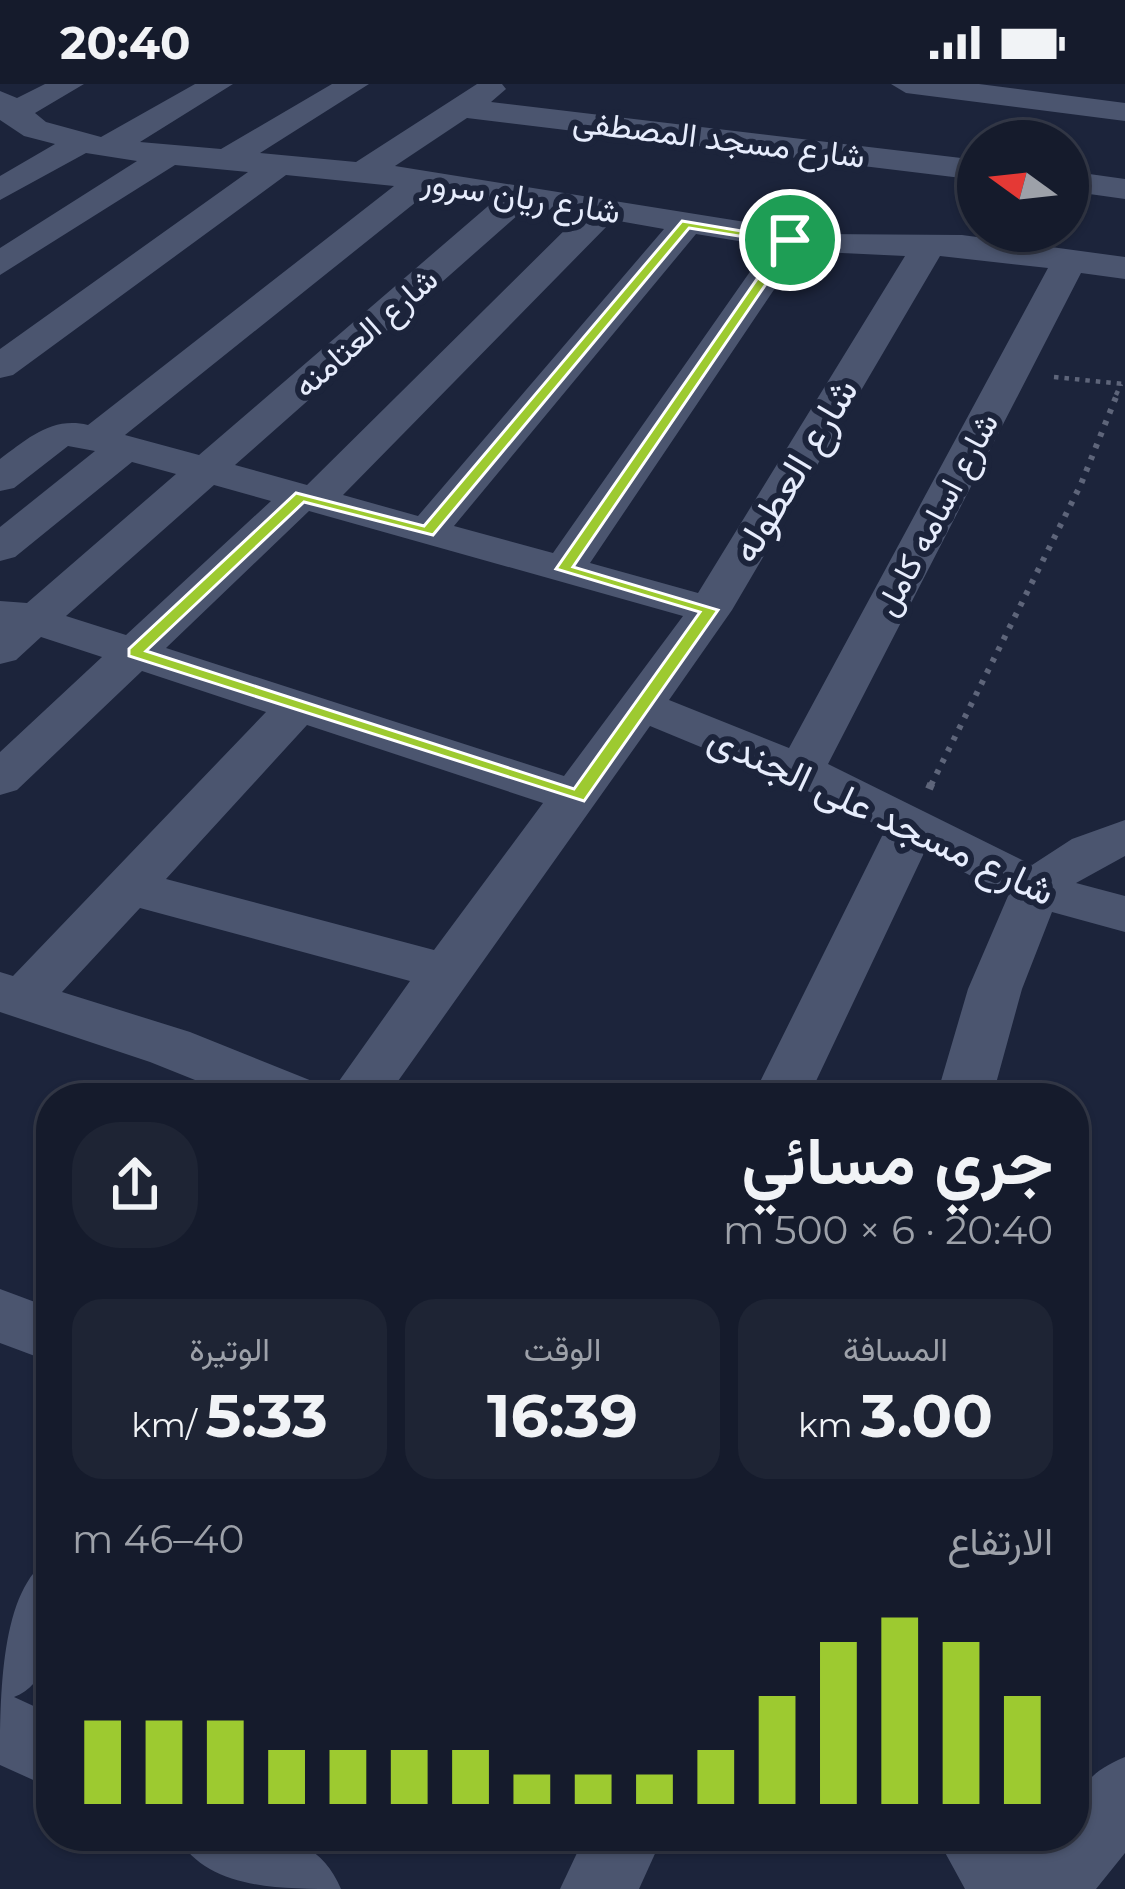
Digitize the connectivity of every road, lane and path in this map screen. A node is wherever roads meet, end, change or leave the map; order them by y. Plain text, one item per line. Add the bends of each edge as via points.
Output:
1 (69, 84) edge
2 (218, 84) edge
3 (354, 84) edge
4 (497, 84) edge
5 (906, 84) edge
6 (460, 108) junction
7 (1125, 112) edge
8 (11, 113) edge
9 (93, 146) junction
10 (0, 149) edge
11 (168, 154) junction
12 (226, 160) junction
13 (280, 164) junction
14 (957, 167) edge
15 (364, 172) junction
16 (424, 179) junction
17 (1089, 185) edge
18 (1125, 189) edge
19 (0, 190) edge
20 (522, 194) junction
21 (605, 209) junction
22 (686, 224) junction
23 (790, 240) junction
24 (929, 245) junction
25 (1070, 260) junction
26 (0, 265) edge
27 (1125, 268) edge
28 (0, 367) edge
29 (1011, 372) junction
30 (1123, 384) edge
31 (94, 440) junction
32 (208, 470) junction
33 (0, 479) edge
34 (308, 498) junction
35 (427, 531) junction
36 (0, 548) edge
37 (563, 569) junction
38 (710, 610) junction
39 (12, 626) edge
40 (134, 653) junction
41 (298, 706) junction
42 (642, 706) junction
43 (802, 769) junction
44 (0, 779) edge
45 (578, 797) junction
46 (914, 822) junction
47 (1125, 837) edge
48 (129, 886) junction
49 (1038, 890) junction
50 (1125, 914) edge
51 (446, 972) junction
52 (12, 995) edge
53 (255, 1083) edge
54 (366, 1083) edge
55 (787, 1083) edge
56 (969, 1083) edge
57 (0, 1315) edge
58 (36, 1330) edge
59 (36, 1614) edge
60 (0, 1670) edge
61 (0, 1727) edge
62 (36, 1745) edge
63 (1125, 1794) edge
64 (1089, 1838) edge
65 (247, 1851) edge
66 (618, 1851) edge
67 (984, 1851) edge
68 (1078, 1851) edge
69 (302, 1889) edge
70 (599, 1889) edge
71 (1010, 1889) edge
72 (1047, 1889) edge

1 - 8 street
2 - 9 street
3 - 12 street
4 - 6 street
5 - 7 street
6 - 14 street, شارع مسجد المصطفى
6 - 15 street
8 - 9 street, شارع ريان سرور
8 - 10 street
9 - 11 street, شارع ريان سرور
9 - 19 street
11 - 12 street, شارع ريان سرور
11 - 26 street
12 - 13 street, شارع ريان سرور
13 - 15 street, شارع ريان سرور
13 - 28 street
15 - 16 street, شارع ريان سرور
16 - 20 street, شارع ريان سرور
16 - 31 street
17 - 18 street
20 - 21 street, شارع ريان سرور
20 - 32 street, شارع العتامنه
21 - 22 street, شارع ريان سرور
21 - 34 street
22 - 23 street, شارع ريان سرور
22 - 35 street
23 - 24 street, شارع ريان سرور
23 - 37 street
24 - 25 street, شارع ريان سرور
24 - 38 street, شارع العطوله
25 - 27 street, شارع ريان سرور
25 - 29 street, شارع اسامه كامل
29 - 30 path
29 - 43 street, شارع اسامه كامل
30 - 46 path
31 - 32 street
31 - 33 street
31 - 36 street
32 - 34 street
32 - 39 street, شارع العتامنه
34 - 35 street
34 - 40 street
35 - 37 street
37 - 38 street
38 - 42 street, شارع العطوله
39 - 40 street
40 - 41 street
40 - 44 street
41 - 45 street
41 - 48 street
42 - 43 street, شارع مسجد على الجندى
42 - 45 street, شارع العطوله
43 - 46 street, شارع مسجد على الجندى
45 - 51 street, شارع العطوله
46 - 49 street, شارع مسجد على الجندى
46 - 55 street
47 - 49 street
48 - 51 street
48 - 52 street
49 - 50 street, شارع مسجد على الجندى
49 - 56 street
51 - 54 street, شارع العطوله
52 - 53 street
57 - 58 street
59 - 60 street
61 - 62 street
63 - 64 street
65 - 69 street
66 - 70 street
67 - 71 street
68 - 72 street

